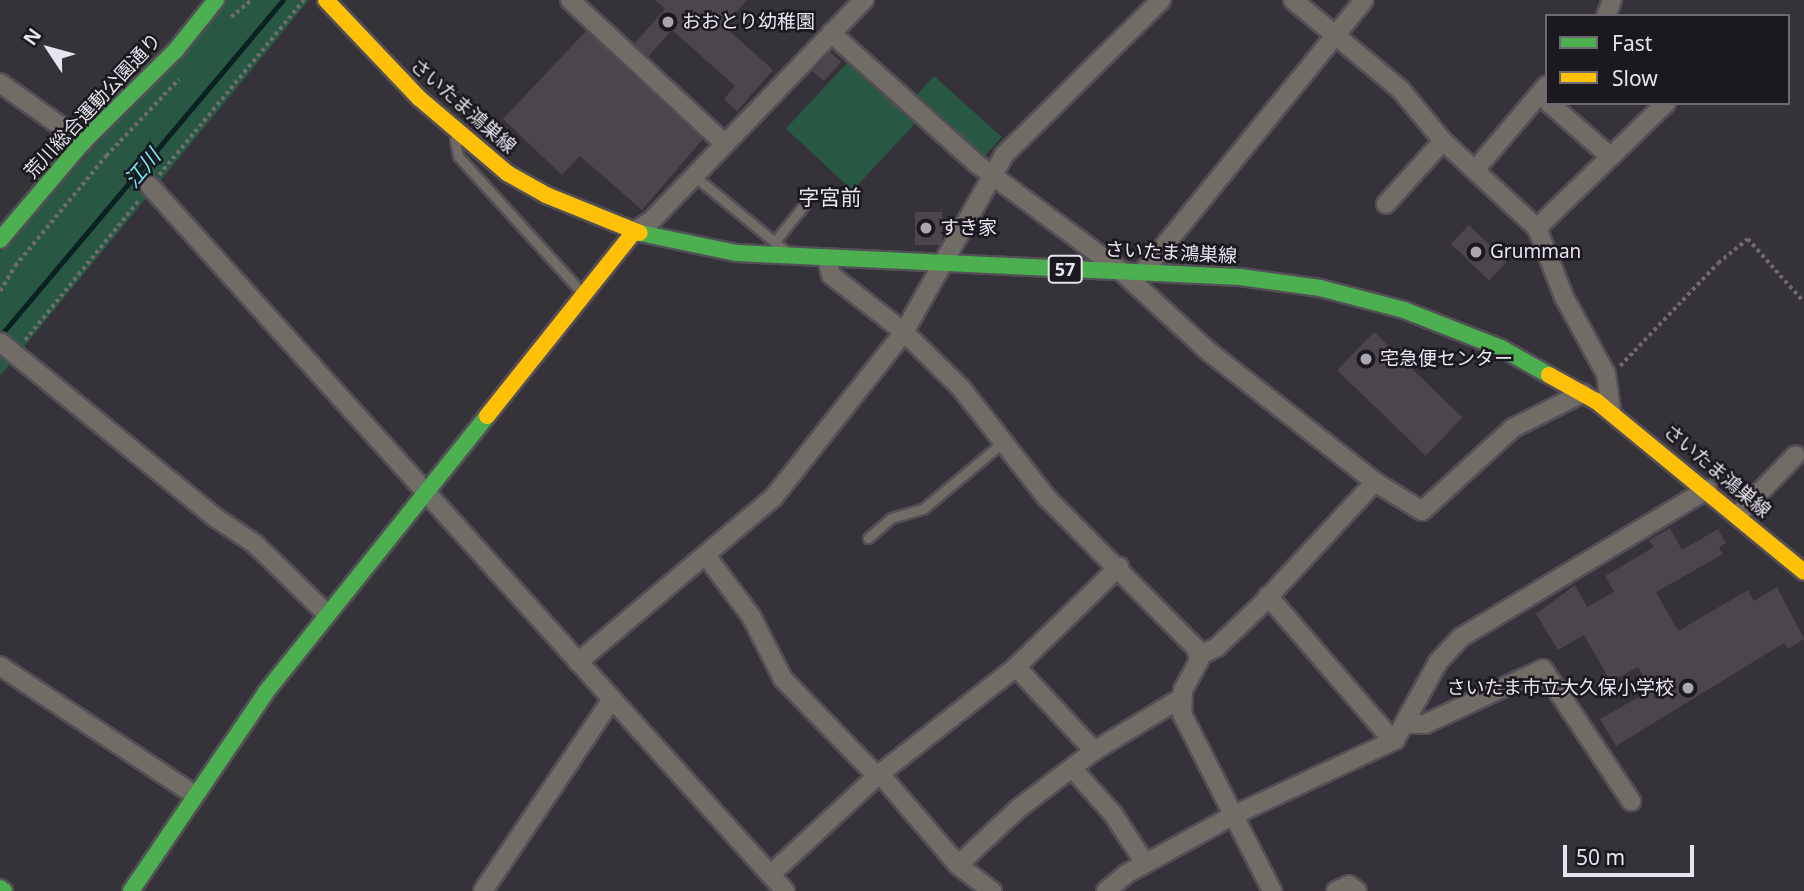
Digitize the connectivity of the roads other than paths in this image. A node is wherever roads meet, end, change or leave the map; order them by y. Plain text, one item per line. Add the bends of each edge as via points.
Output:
1 (216, 0) edge
2 (326, 0) edge
3 (570, 0) edge
4 (864, 0) edge
5 (1161, 0) edge
6 (1293, 0) edge
7 (1364, 0) edge
8 (831, 33) junction
9 (1336, 36) junction
10 (0, 83) edge
11 (1545, 96) edge
12 (1555, 105) edge
13 (1664, 105) edge
14 (454, 130) junction
15 (1443, 141) junction
16 (83, 142) junction
17 (723, 142) junction
18 (1611, 157) junction
19 (1475, 170) junction
20 (990, 174) junction
21 (694, 175) junction
22 (150, 186) dead end
23 (1386, 204) dead end
24 (804, 205) dead end
25 (1537, 228) junction
26 (634, 232) junction
27 (0, 240) edge
28 (776, 240) junction
29 (784, 256) junction
30 (827, 258) junction
31 (942, 263) junction
32 (1121, 271) junction
33 (1143, 272) junction
34 (584, 295) junction
35 (904, 332) junction
36 (3, 345) edge
37 (1583, 393) junction
38 (1611, 411) junction
39 (1003, 442) junction
40 (1796, 455) dead end
41 (1375, 482) junction
42 (1708, 489) junction
43 (424, 492) junction
44 (1738, 515) junction
45 (868, 538) dead end
46 (707, 557) junction
47 (1119, 567) junction
48 (1804, 572) edge
49 (1268, 596) junction
50 (326, 613) junction
51 (1198, 656) junction
52 (578, 662) junction
53 (0, 666) edge
54 (1016, 667) junction
55 (1181, 698) junction
56 (612, 699) junction
57 (1405, 724) junction
58 (1393, 741) junction
59 (1094, 751) junction
60 (1072, 768) junction
61 (879, 775) junction
62 (195, 795) junction
63 (1630, 801) dead end
64 (1232, 816) junction
65 (1145, 863) junction
66 (958, 864) junction
67 (770, 874) junction
68 (0, 888) edge
69 (4, 891) edge
70 (131, 891) edge
71 (484, 891) edge
72 (785, 891) edge
73 (992, 891) edge
74 (1106, 891) edge
75 (1272, 891) edge
76 (1336, 891) edge
77 (1357, 891) edge

1 - 16 main road, 荒川総合運動公園通り via 176,50
2 - 14 main road, さいたま鴻巣線 / 57
3 - 17 street
4 - 8 street
5 - 20 street via 1017,139
6 - 9 street
7 - 9 street
8 - 17 street
8 - 20 street
9 - 15 street via 1400,89
9 - 33 street
10 - 16 street
11 - 19 street
12 - 18 street
13 - 18 street
14 - 26 main road, さいたま鴻巣線 / 57 via 508,173 546,195
14 - 34 lane via 458,156
15 - 19 street
15 - 23 street
16 - 27 main road, 荒川総合運動公園通り
17 - 21 street
18 - 25 street
19 - 25 street
20 - 31 street
20 - 32 street
21 - 26 street via 652,220
21 - 28 lane
22 - 43 street via 306,353
24 - 28 lane
25 - 38 street via 1560,287 1606,374
26 - 29 main road, さいたま鴻巣線 / 57 via 699,247
26 - 34 main road
28 - 29 lane
29 - 30 main road, さいたま鴻巣線 / 57
30 - 31 main road, さいたま鴻巣線 / 57
30 - 35 street via 831,275
31 - 32 main road, さいたま鴻巣線 / 57
31 - 35 street
32 - 33 main road, さいたま鴻巣線 / 57
32 - 41 street via 1208,351
33 - 37 main road, さいたま鴻巣線 / 57 via 1268,280 1382,304 1483,340
34 - 43 main road
35 - 39 street via 968,396
35 - 46 street via 774,498
36 - 50 street via 216,518 255,544
37 - 38 main road, さいたま鴻巣線 / 57
37 - 41 street via 1513,428 1422,511
38 - 42 main road, さいたま鴻巣線 / 57
39 - 45 lane via 923,509 891,517
39 - 47 street via 1046,498
40 - 44 street
41 - 49 street
42 - 44 main road, さいたま鴻巣線 / 57
42 - 57 street via 1460,638 1438,662
43 - 50 main road
43 - 52 street
44 - 48 main road, さいたま鴻巣線 / 57
46 - 52 street
46 - 61 street via 751,616 783,679
47 - 51 street via 1194,644
47 - 54 street
49 - 51 street via 1217,647
49 - 58 street
50 - 62 main road
51 - 55 street
52 - 56 street
53 - 62 street
54 - 59 street
54 - 61 street
55 - 59 street
55 - 64 street via 1184,720
56 - 67 street
56 - 71 street
57 - 58 street
57 - 63 street via 1425,724 1543,669
58 - 64 street
59 - 60 street
60 - 65 street via 1113,814
60 - 66 street via 1019,808
61 - 66 street
61 - 67 street
62 - 70 main road
64 - 65 street
64 - 75 street
65 - 74 street
66 - 73 street
67 - 72 street
68 - 69 main road
76 - 77 street via 1349,885

